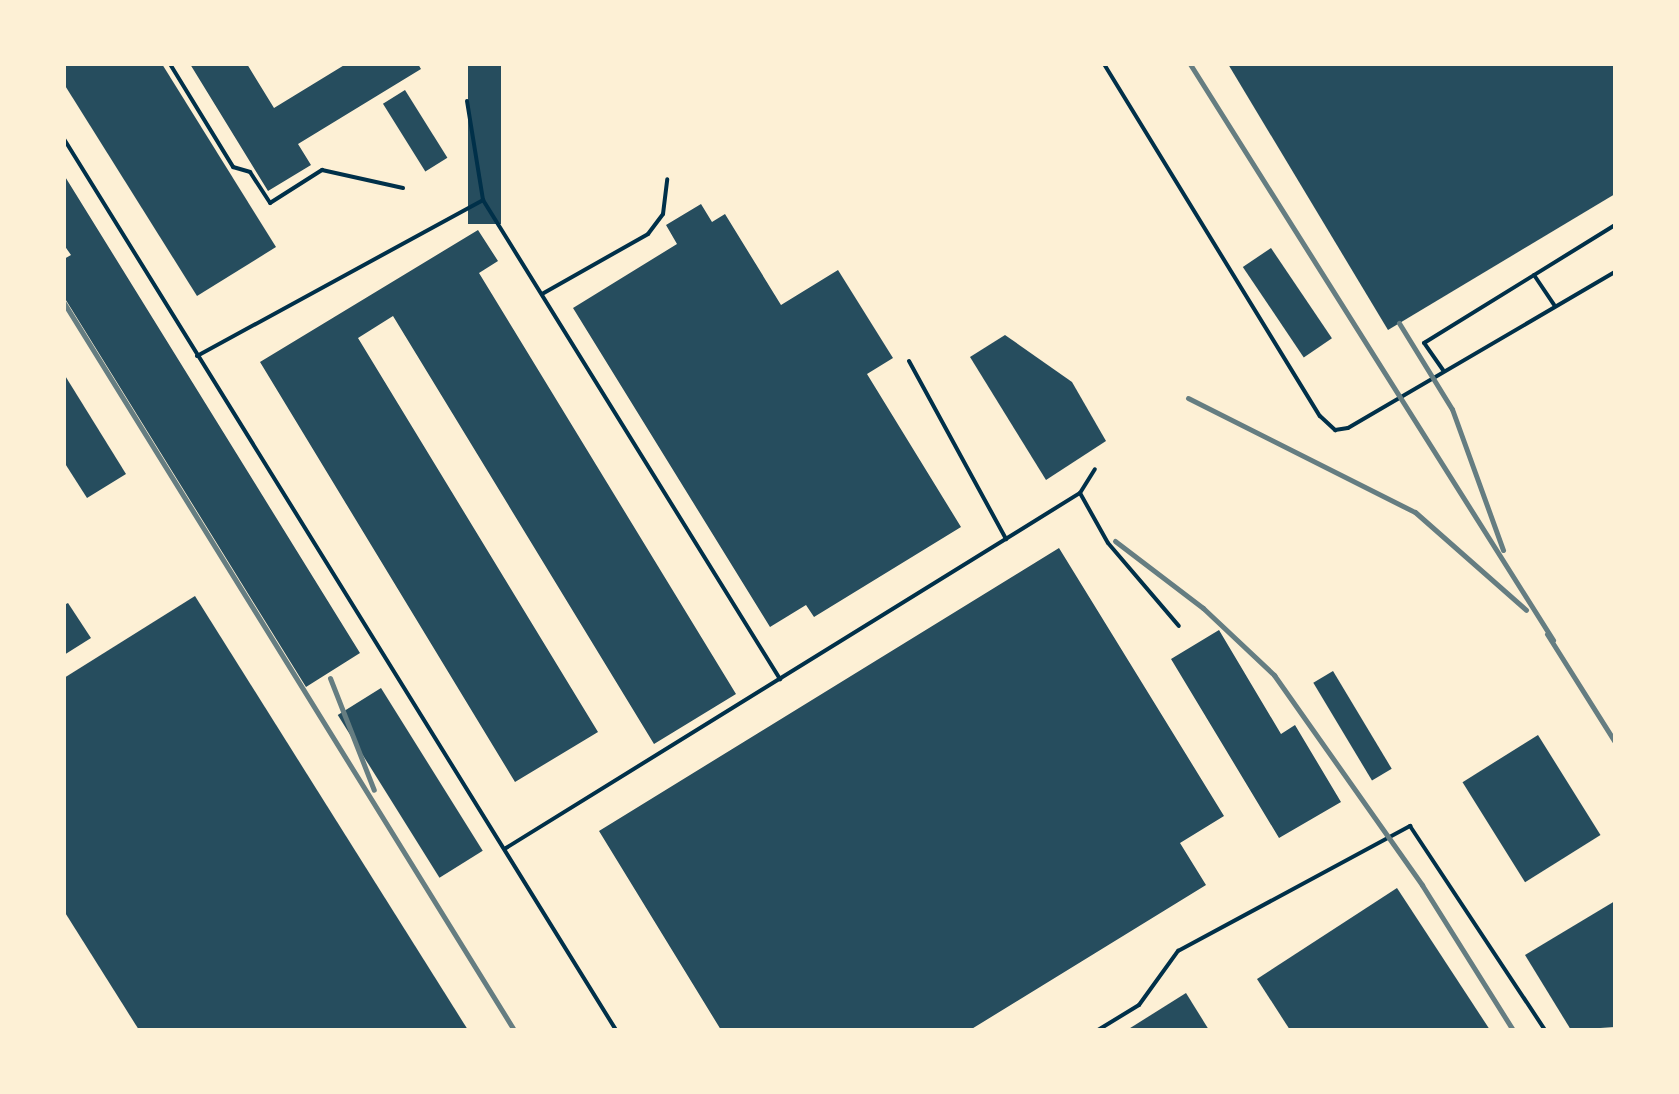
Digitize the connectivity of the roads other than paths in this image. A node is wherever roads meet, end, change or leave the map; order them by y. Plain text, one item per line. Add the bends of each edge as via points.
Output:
1 (170, 64) edge
2 (1104, 64) edge
3 (467, 101) dead end
4 (64, 139) edge
5 (667, 179) dead end
6 (403, 188) dead end
7 (483, 200) junction
8 (1615, 225) edge
9 (1615, 272) edge
10 (1534, 275) junction
11 (542, 294) junction
12 (1554, 305) junction
13 (197, 356) junction
14 (909, 361) dead end
15 (1444, 370) junction
16 (1095, 469) dead end
17 (1080, 493) junction
18 (1006, 539) junction
19 (1179, 626) dead end
20 (780, 679) junction
21 (506, 848) junction
22 (616, 1030) edge
23 (1098, 1030) edge
24 (1545, 1030) edge

1 - 6 lane via 233,167 250,172 270,203 322,170
2 - 15 lane via 1320,416 1335,430 1348,428
3 - 7 lane
4 - 13 lane
5 - 11 lane via 663,214 648,234
7 - 11 lane
7 - 13 lane
8 - 10 lane
9 - 12 lane
10 - 12 lane
10 - 15 lane via 1424,343
11 - 20 lane
12 - 15 lane
13 - 21 lane
14 - 18 lane
16 - 17 lane
17 - 18 lane
17 - 19 lane via 1108,543
18 - 20 lane
20 - 21 lane
21 - 22 lane
23 - 24 lane via 1139,1005 1178,951 1410,826

